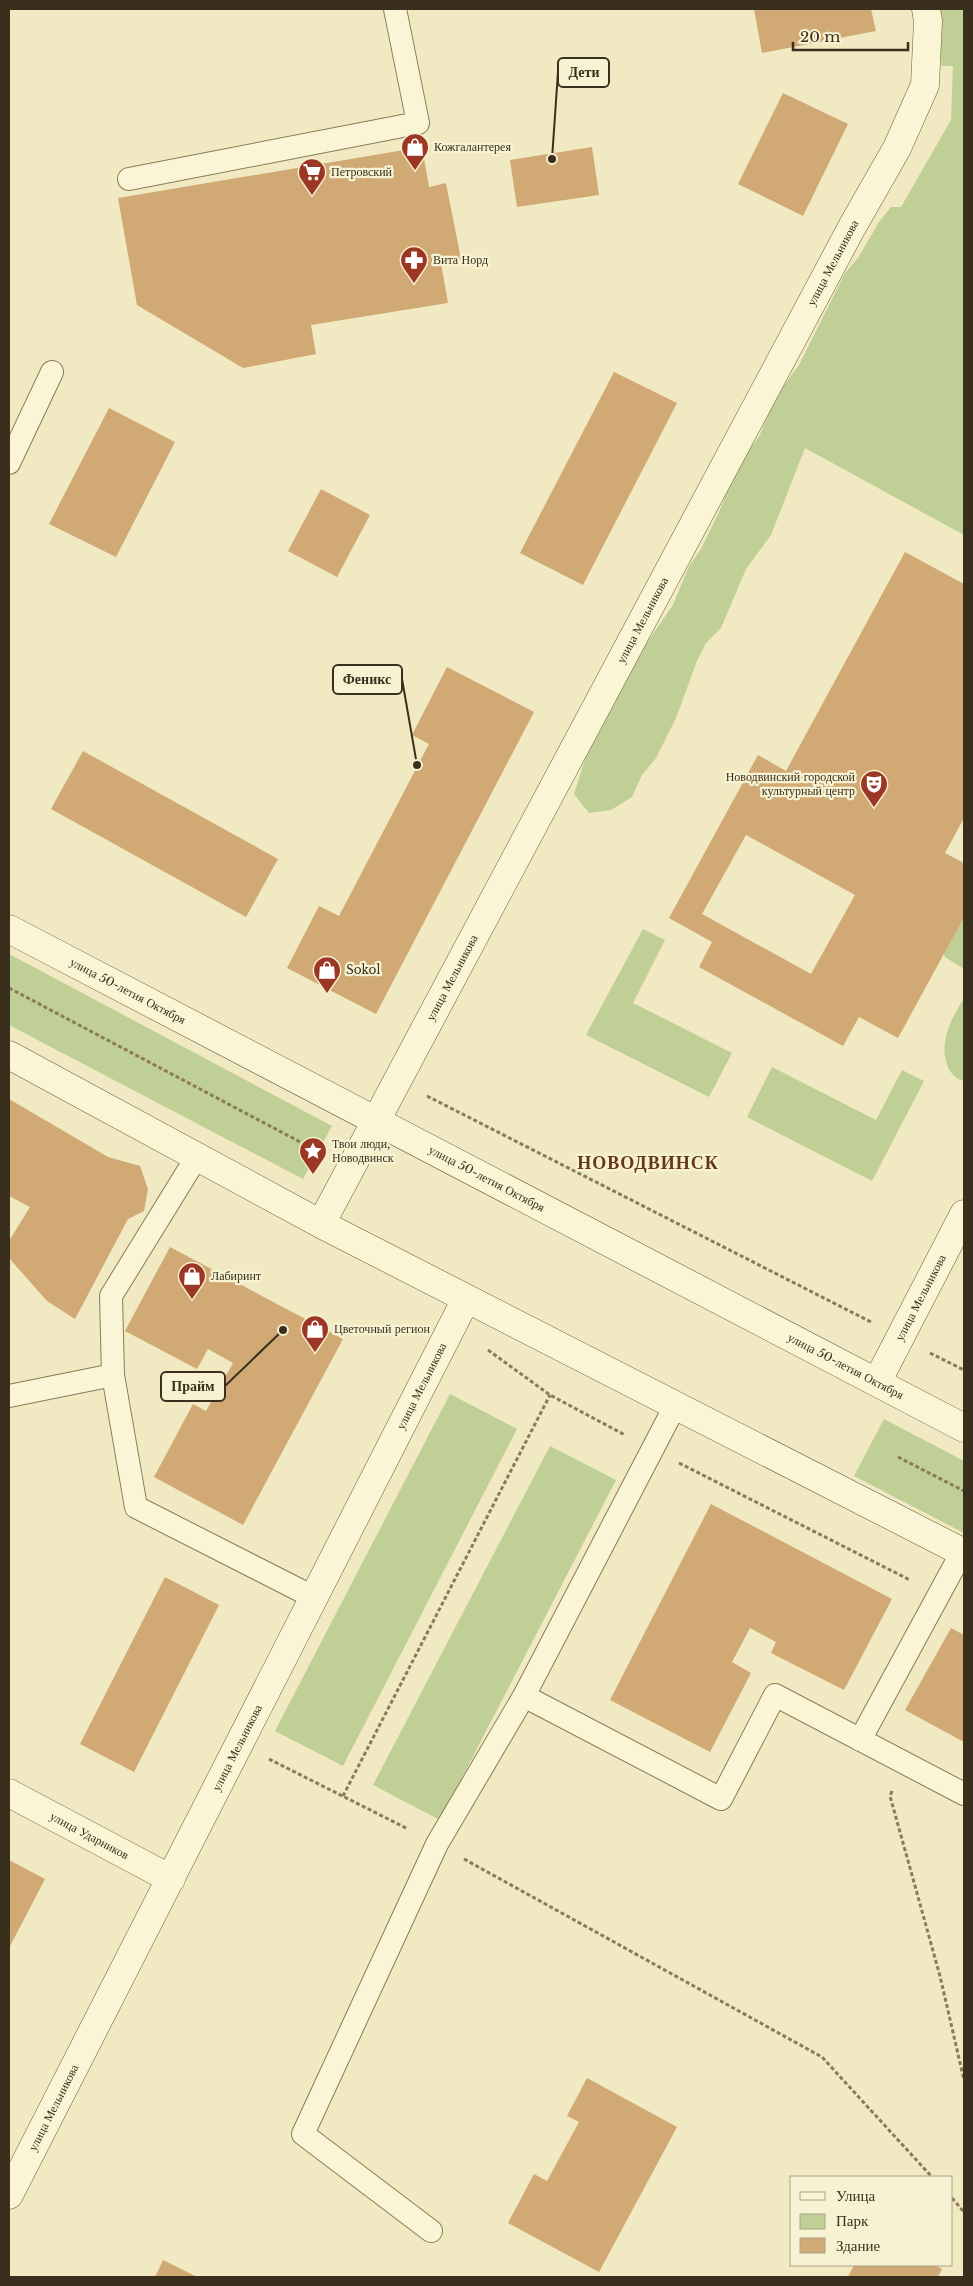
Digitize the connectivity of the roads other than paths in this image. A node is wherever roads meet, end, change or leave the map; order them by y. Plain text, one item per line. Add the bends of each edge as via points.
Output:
1 (394, 9) edge
2 (926, 9) edge
3 (129, 179) dead end
4 (52, 372) dead end
5 (9, 463) edge
6 (9, 929) edge
7 (9, 1055) edge
8 (376, 1121) junction
9 (196, 1158) junction
10 (964, 1214) edge
11 (321, 1224) junction
12 (466, 1299) junction
13 (113, 1375) junction
14 (877, 1382) junction
15 (9, 1396) edge
16 (675, 1406) junction
17 (964, 1428) edge
18 (963, 1552) edge
19 (313, 1597) junction
20 (524, 1696) junction
21 (860, 1740) junction
22 (9, 1792) edge
23 (964, 1794) edge
24 (171, 1879) junction
25 (9, 2195) edge
26 (431, 2231) dead end

1 - 3 lane via 418,123
2 - 8 street, улица Мельникова via 925,85 897,148
4 - 5 lane
6 - 8 street, улица 50-летия Октября
7 - 9 street
8 - 11 street, улица Мельникова
8 - 14 street, улица 50-летия Октября
9 - 11 street
9 - 13 lane via 111,1296
10 - 14 street, улица Мельникова
11 - 12 street
12 - 16 street
12 - 19 street, улица Мельникова
13 - 15 lane
13 - 19 lane via 136,1507
14 - 17 street, улица 50-летия Октября
16 - 18 street
16 - 20 lane
18 - 21 lane
19 - 24 street, улица Мельникова
20 - 21 lane via 721,1799 775,1695
20 - 26 lane via 437,1844 303,2134
21 - 23 lane
22 - 24 street, улица Ударников
24 - 25 street, улица Мельникова

